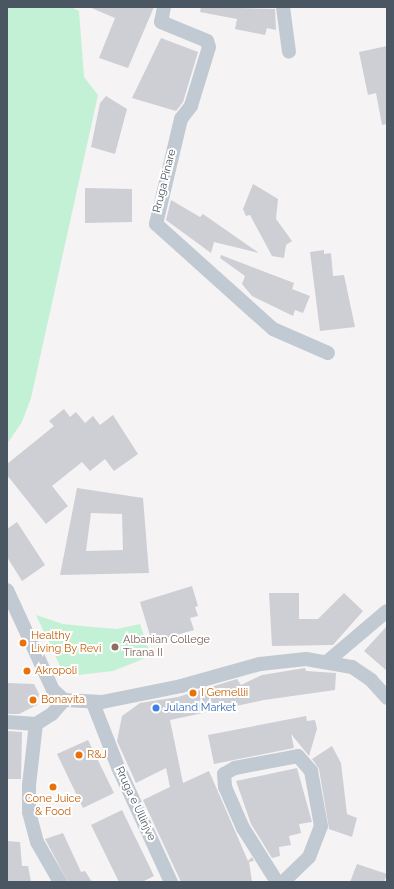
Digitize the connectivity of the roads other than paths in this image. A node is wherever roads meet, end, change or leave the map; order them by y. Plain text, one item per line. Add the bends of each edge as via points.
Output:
1 (164, 7) edge
2 (283, 7) edge
3 (288, 52) dead end
4 (328, 354) dead end
5 (7, 590) edge
6 (387, 611) edge
7 (329, 660) junction
8 (387, 698) edge
9 (64, 700) junction
10 (92, 703) junction
11 (7, 722) edge
12 (36, 724) junction
13 (60, 882) edge
14 (171, 882) edge
15 (276, 882) edge
16 (284, 882) edge

1 - 4 street, Rruga Pinare via 161,22 207,40 209,47 191,106 181,119 156,224 273,329
2 - 3 street
5 - 9 street via 53,690
6 - 7 street
7 - 8 street via 352,667 371,680
7 - 10 street via 260,664 181,686
9 - 10 street
9 - 12 street via 52,714
10 - 14 street, Rruga e Ullinjve via 118,768
11 - 12 street
12 - 13 street via 29,812 42,854
15 - 16 street via 243,828 224,786 224,774 235,768 298,756 311,771 321,826 309,857

